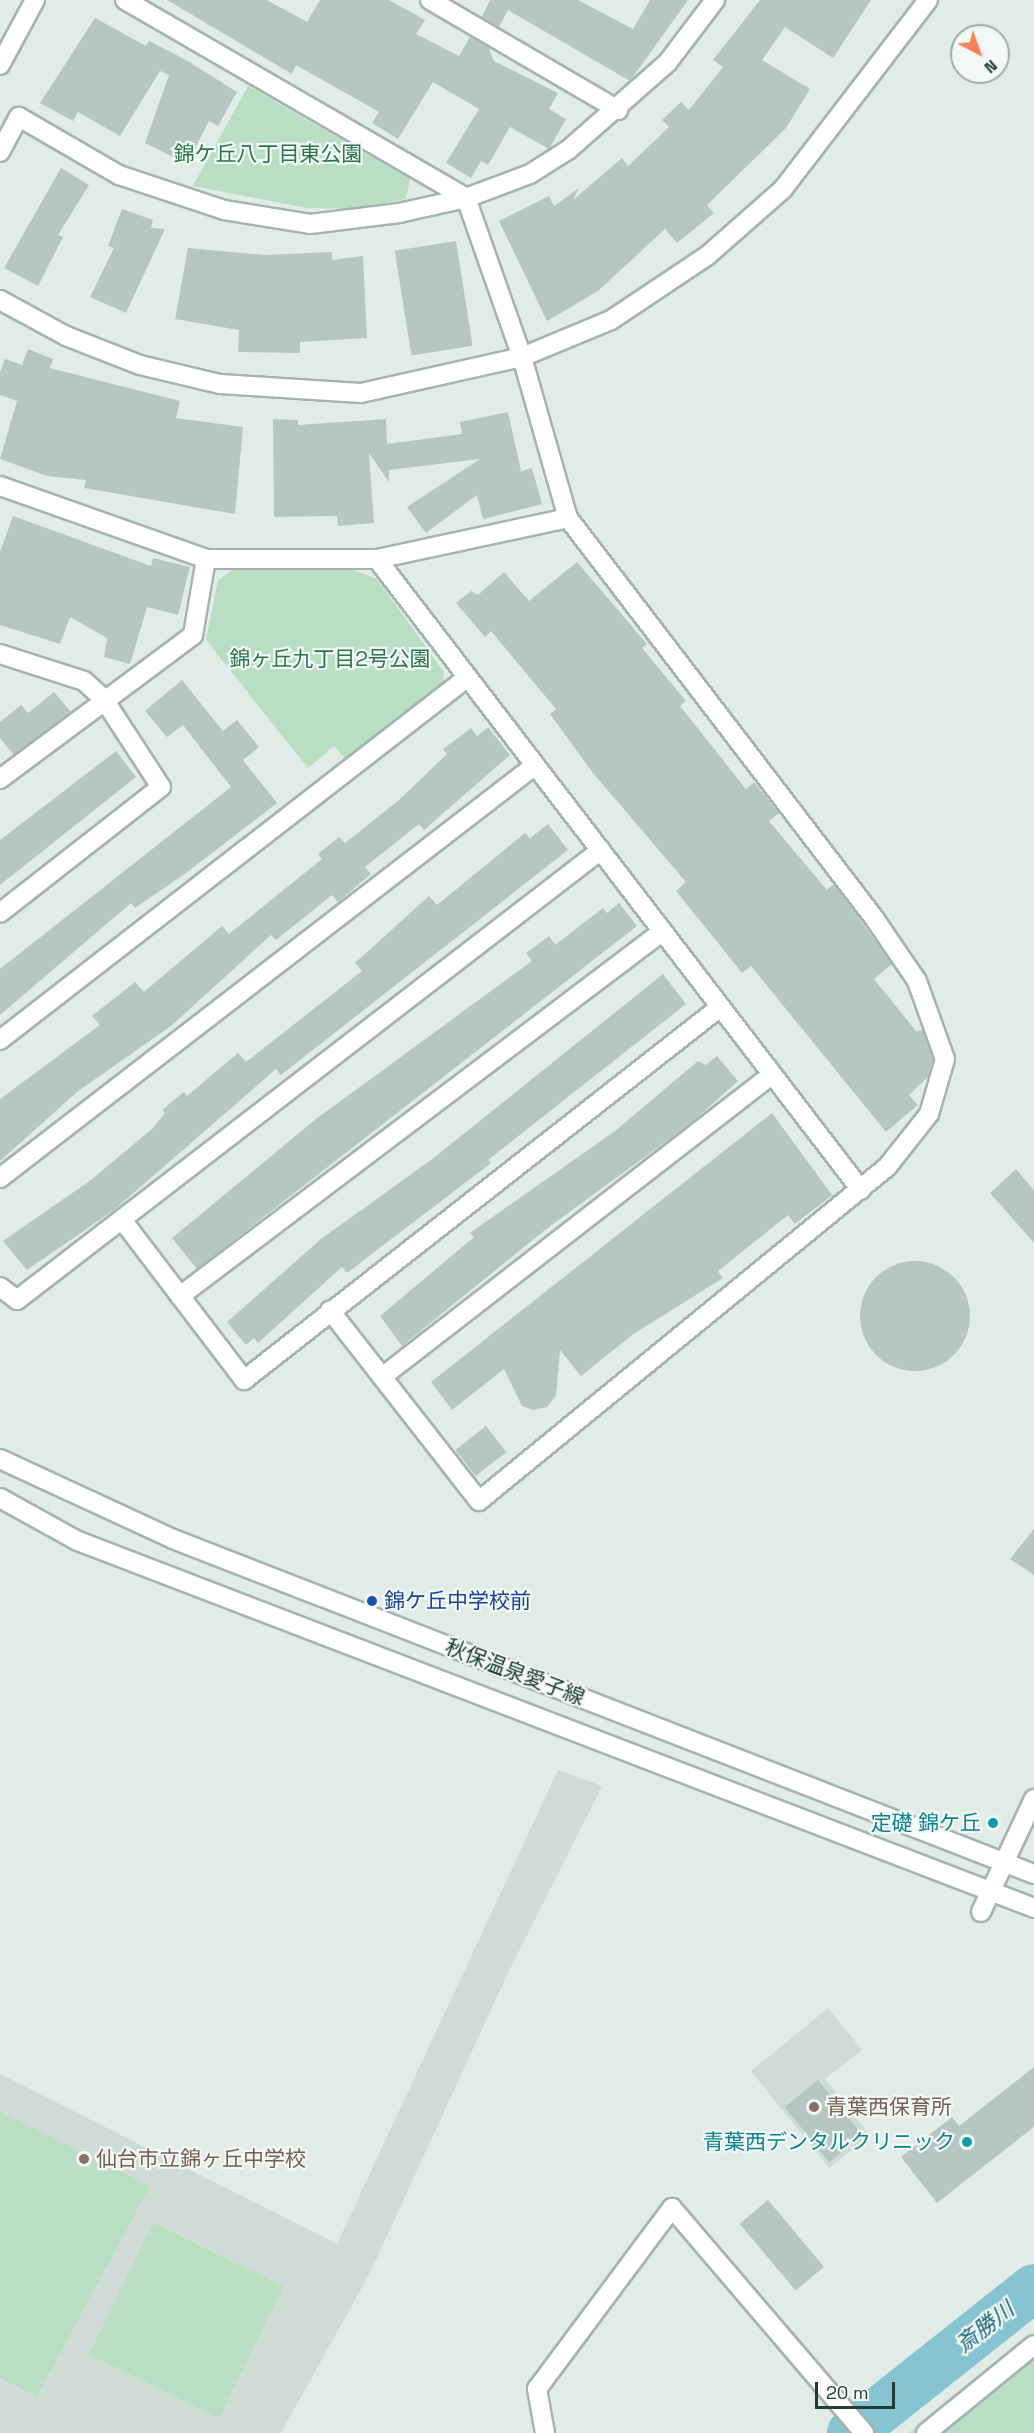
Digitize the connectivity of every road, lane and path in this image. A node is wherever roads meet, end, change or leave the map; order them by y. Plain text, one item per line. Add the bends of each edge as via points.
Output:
1 (35, 0) edge
2 (125, 0) edge
3 (430, 0) edge
4 (715, 0) edge
5 (928, 0) edge
6 (0, 65) edge
7 (618, 110) junction
8 (0, 152) edge
9 (466, 198) junction
10 (0, 300) edge
11 (522, 357) junction
12 (0, 486) edge
13 (568, 518) junction
14 (206, 559) junction
15 (377, 559) junction
16 (0, 654) edge
17 (468, 677) junction
18 (104, 698) junction
19 (534, 766) junction
20 (0, 779) edge
21 (601, 850) junction
22 (0, 913) edge
23 (663, 931) junction
24 (719, 1008) junction
25 (0, 1040) edge
26 (772, 1075) junction
27 (0, 1178) edge
28 (861, 1190) junction
29 (123, 1221) junction
30 (0, 1287) edge
31 (180, 1296) junction
32 (330, 1310) junction
33 (382, 1377) junction
34 (0, 1459) edge
35 (0, 1498) edge
36 (1034, 1799) edge
37 (1002, 1860) junction
38 (1034, 1874) edge
39 (990, 1889) junction
40 (1034, 1908) edge
41 (981, 1912) dead end
42 (1034, 2345) edge
43 (545, 2433) edge
44 (864, 2433) edge
45 (926, 2433) edge

1 - 6 street
2 - 9 street
3 - 7 street
4 - 7 street via 668,62
5 - 11 street via 783,189 708,255 611,320
7 - 9 street via 530,174
8 - 9 street via 19,117 119,175 177,198 310,224 353,222
9 - 11 street
10 - 11 street via 66,336 140,365 220,384 361,393
11 - 13 street
12 - 14 street
13 - 15 street
13 - 28 street via 874,918 931,1008 945,1059 939,1089 913,1141
14 - 15 street
14 - 18 street via 193,635 124,689
15 - 17 street
16 - 18 street via 84,681
17 - 19 street
17 - 25 street
18 - 20 street
18 - 22 street via 161,787
19 - 21 street
19 - 27 street
21 - 23 street
21 - 29 street
23 - 24 street
23 - 31 street
24 - 26 street
24 - 32 street
26 - 28 street
26 - 33 street
28 - 33 street via 479,1501
29 - 30 street via 17,1300
29 - 31 street
31 - 32 street via 244,1380
32 - 33 street
34 - 37 street, 秋保温泉愛子線 via 173,1539
35 - 39 street, 秋保温泉愛子線 via 78,1541
36 - 37 street
37 - 38 street, 秋保温泉愛子線
37 - 39 street
39 - 40 street, 秋保温泉愛子線
39 - 41 street
42 - 45 street
43 - 44 street via 537,2389 672,2208

